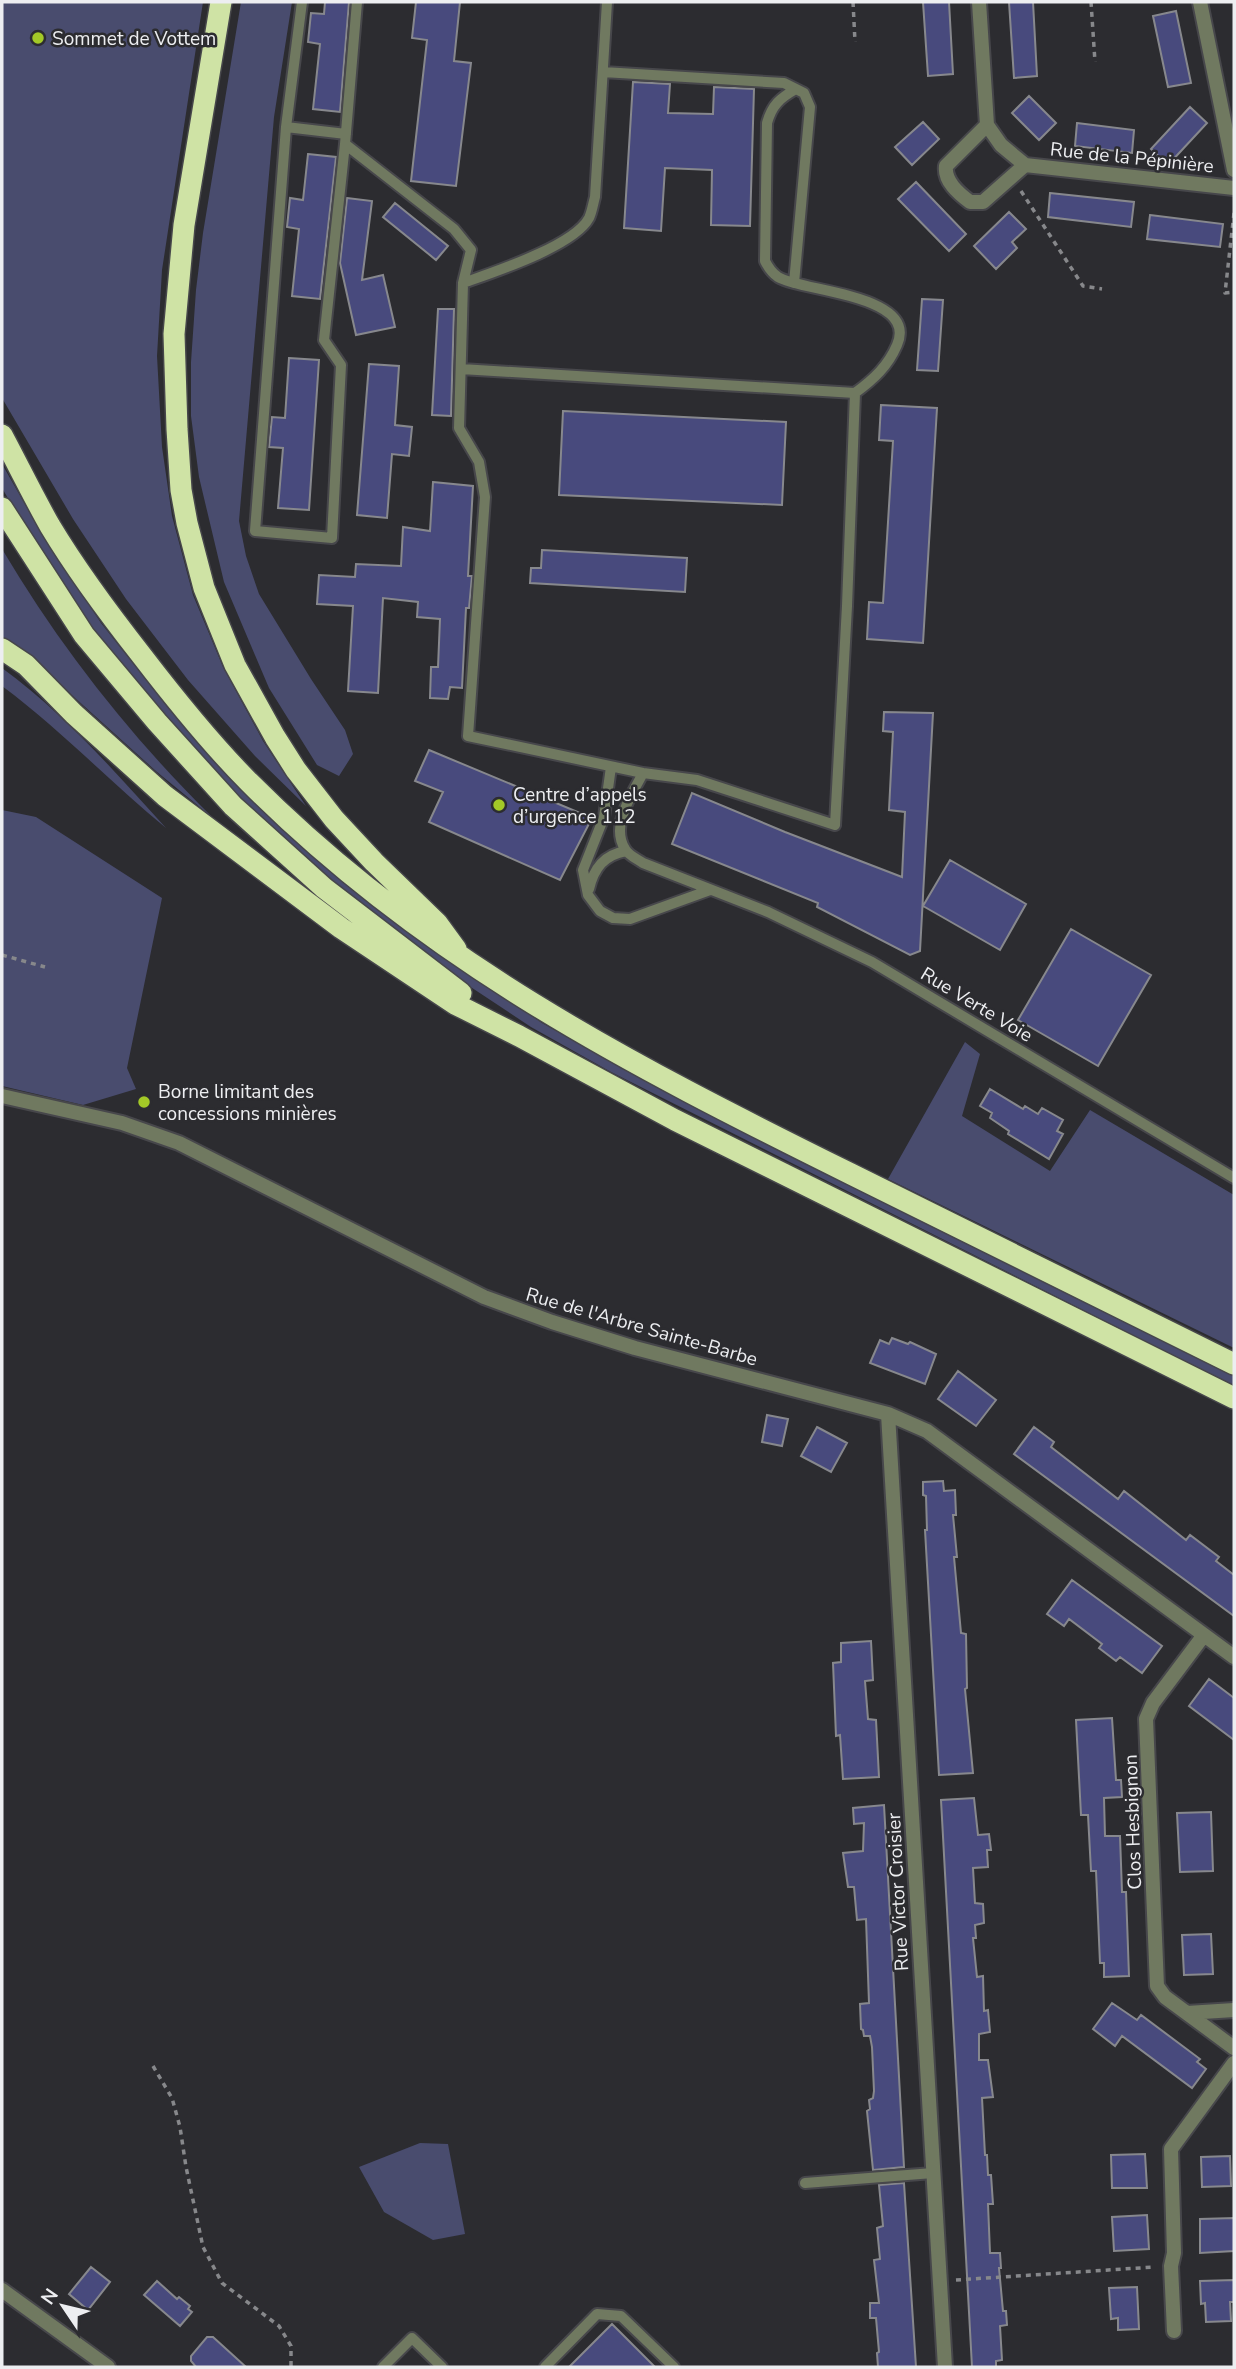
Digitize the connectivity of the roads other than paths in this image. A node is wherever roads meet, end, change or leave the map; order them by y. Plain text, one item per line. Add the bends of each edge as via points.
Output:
1 (220, 2) edge
2 (302, 2) edge
3 (357, 2) edge
4 (607, 2) edge
5 (979, 2) edge
6 (1200, 2) edge
7 (603, 72) junction
8 (796, 89) junction
9 (987, 125) junction
10 (286, 127) junction
11 (345, 139) junction
12 (1025, 165) junction
13 (1234, 170) edge
14 (1234, 188) edge
15 (463, 283) junction
16 (794, 283) junction
17 (461, 369) junction
18 (855, 393) junction
19 (2, 435) edge
20 (2, 508) edge
21 (2, 649) edge
22 (611, 767) junction
23 (643, 774) junction
24 (626, 851) junction
25 (710, 890) junction
26 (588, 895) junction
27 (466, 962) junction
28 (519, 1036) junction
29 (2, 1096) edge
30 (1234, 1178) edge
31 (1234, 1364) edge
32 (1234, 1398) edge
33 (888, 1413) junction
34 (1204, 1635) junction
35 (1234, 1657) edge
36 (1234, 2010) edge
37 (1187, 2013) junction
38 (1234, 2048) edge
39 (1234, 2063) edge
40 (933, 2173) junction
41 (805, 2183) dead end
42 (2, 2290) edge
43 (1174, 2331) dead end
44 (108, 2367) edge
45 (383, 2367) edge
46 (442, 2367) edge
47 (545, 2367) edge
48 (674, 2367) edge
49 (945, 2367) edge

1 - 27 highway via 184,225 174,334 181,490 187,523 204,588 235,665 296,770 334,819 438,923
2 - 10 lane
3 - 11 lane
4 - 7 lane
5 - 9 street
6 - 13 street
7 - 8 lane via 784,83
7 - 15 lane via 595,197 589,218 561,242
8 - 16 lane via 804,93 810,107
8 - 16 lane via 771,108 767,123 765,261 779,278
9 - 12 street, Rue de la Pépinière via 1001,145
9 - 12 street, Rue de la Pépinière via 949,162 945,172 966,199 983,202
10 - 11 lane
10 - 11 lane via 254,531 332,538 341,365 324,340
11 - 15 lane via 454,229 471,250
12 - 14 street, Rue de la Pépinière
15 - 17 lane
16 - 18 lane via 864,299 897,323 900,338 889,362
17 - 18 lane
17 - 22 lane via 459,428 479,462 485,498 468,736
18 - 23 lane via 835,825 697,780
19 - 27 highway via 51,527 177,702 299,830 394,911
20 - 28 highway via 84,635 233,806 324,888
21 - 28 highway via 26,665 165,796 264,871 455,1004
22 - 23 lane
22 - 26 lane via 604,817 583,870
23 - 24 lane via 621,818 620,837
24 - 25 lane, Rue Verte Voie via 643,863
24 - 26 lane via 613,853 602,862
25 - 26 lane via 630,919 600,911
25 - 30 lane, Rue Verte Voie via 872,962
27 - 31 highway via 591,1040 704,1102
28 - 32 highway via 676,1120
29 - 33 street, Rue de l'Arbre Sainte-Barbe via 122,1123 179,1143 484,1297 552,1322
33 - 34 street, Rue de l'Arbre Sainte-Barbe via 928,1430
33 - 40 street, Rue Victor Croisier
34 - 35 street, Rue de l'Arbre Sainte-Barbe
34 - 37 street, Clos Hesbignon via 1146,1719 1157,1986
36 - 37 street
37 - 38 street, Clos Hesbignon
39 - 43 street via 1171,2149
40 - 41 lane
40 - 49 street, Rue Victor Croisier
42 - 44 street
45 - 46 lane via 412,2338
47 - 48 lane via 597,2314 621,2316

